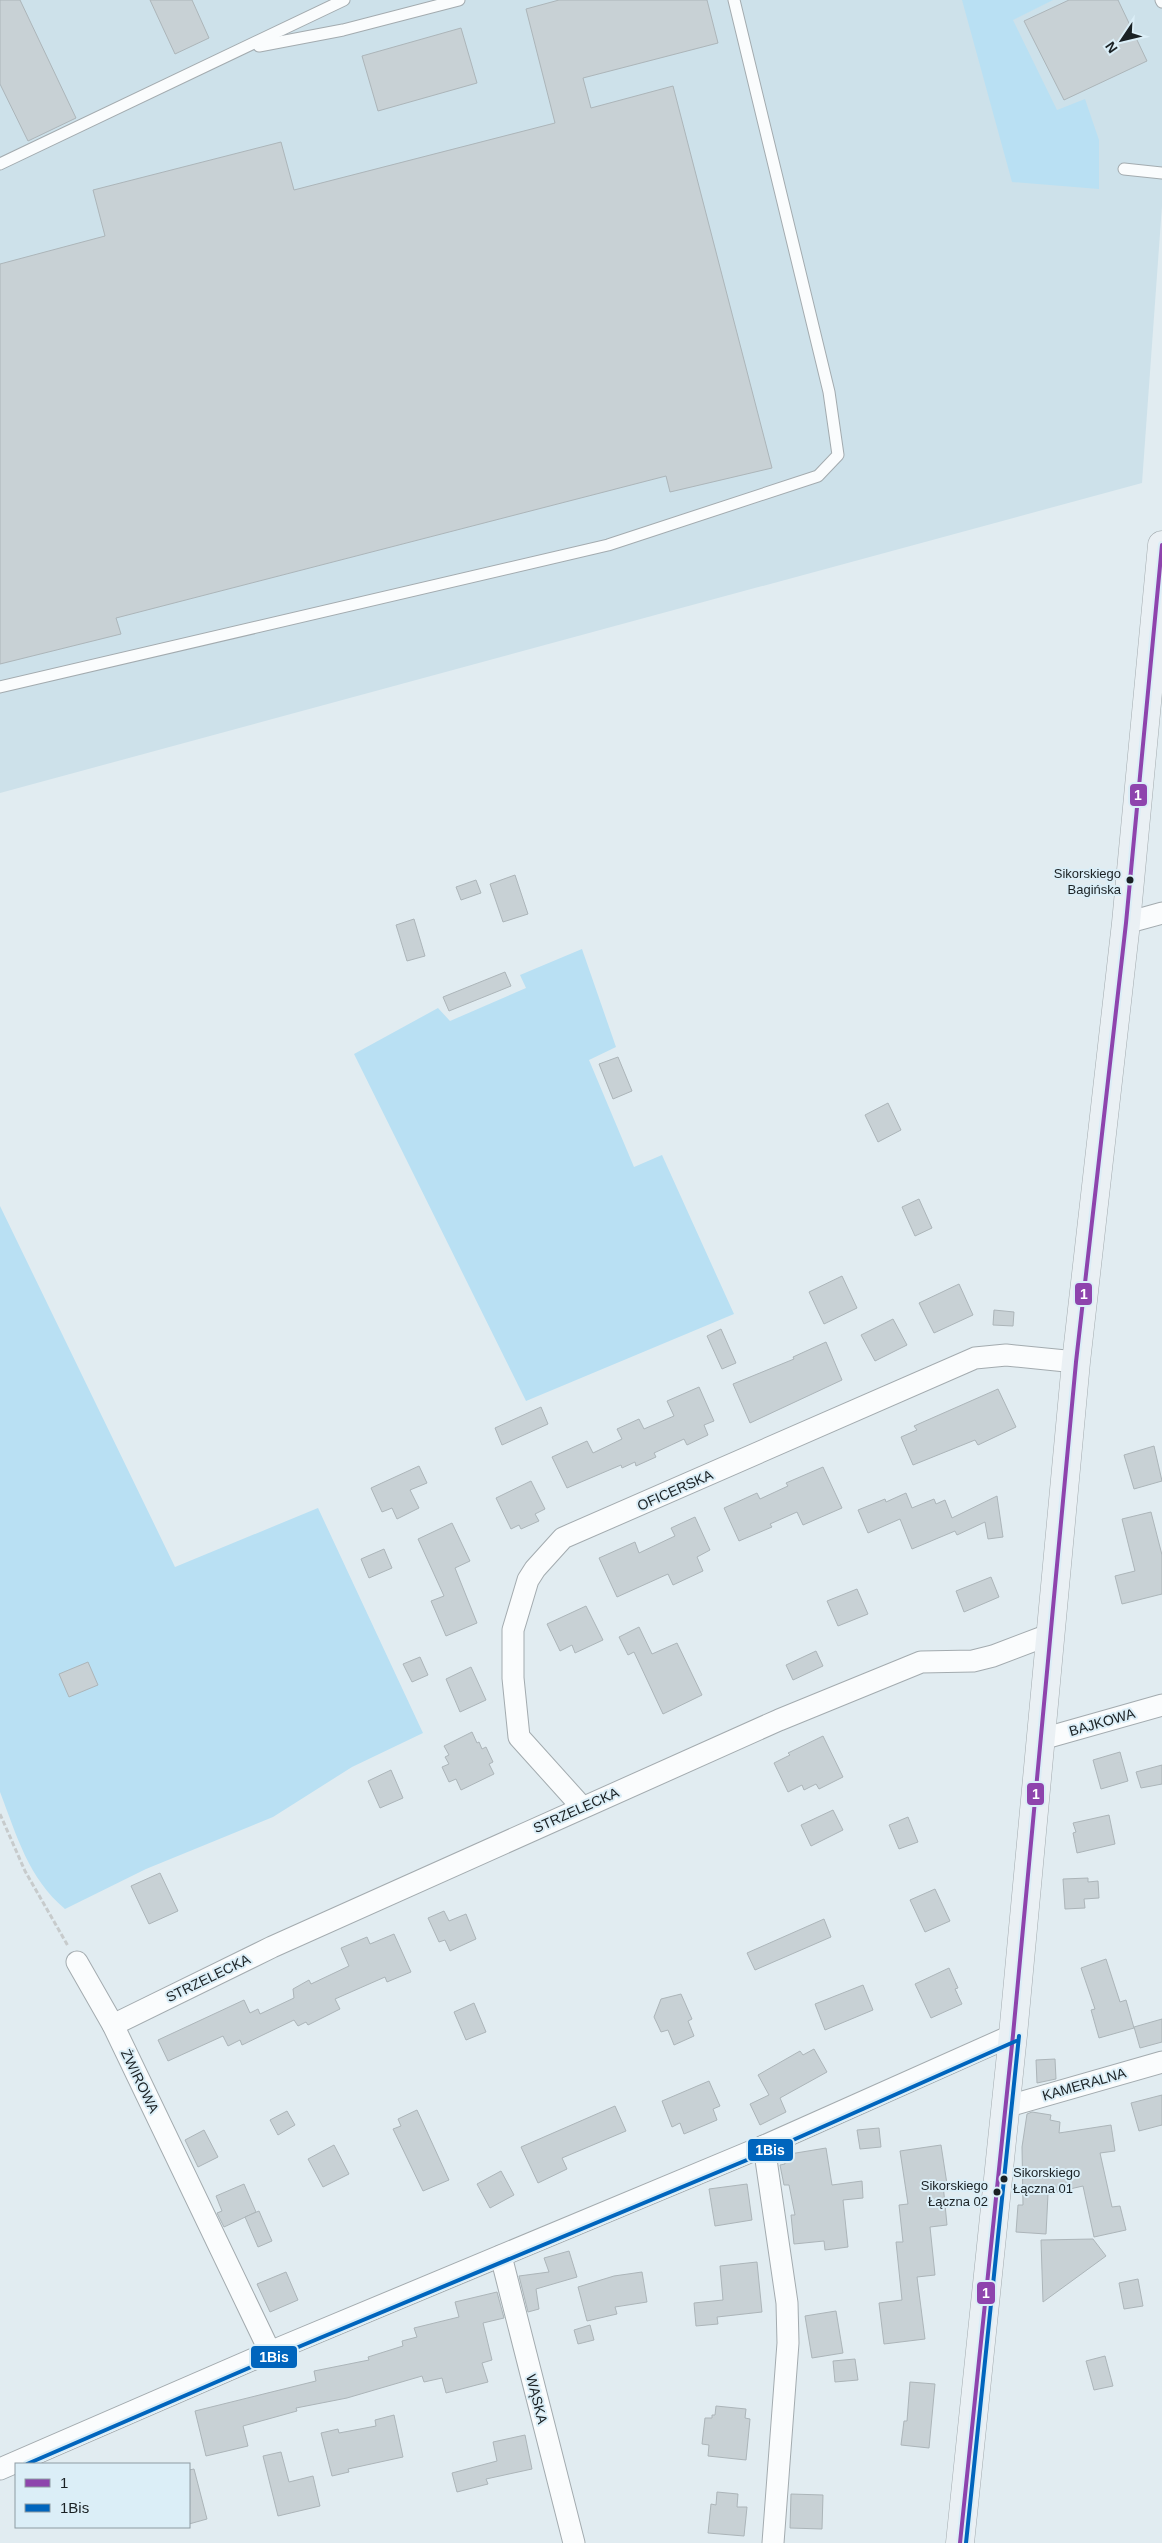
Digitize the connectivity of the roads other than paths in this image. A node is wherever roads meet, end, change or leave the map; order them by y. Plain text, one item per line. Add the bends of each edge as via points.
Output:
1 (344, 0) edge
2 (459, 0) edge
3 (734, 0) edge
4 (243, 48) junction
5 (0, 164) edge
6 (1124, 169) dead end
7 (1162, 173) edge
8 (1162, 545) edge
9 (0, 686) edge
10 (1162, 913) edge
11 (1126, 923) junction
12 (1076, 1362) junction
13 (1051, 1634) junction
14 (1162, 1705) edge
15 (1042, 1739) junction
16 (582, 1807) junction
17 (77, 1962) road end
18 (113, 2025) junction
19 (1013, 2035) junction
20 (1162, 2062) edge
21 (1005, 2106) junction
22 (764, 2146) junction
23 (501, 2256) junction
24 (270, 2352) junction
25 (0, 2469) edge
26 (574, 2543) edge
27 (773, 2543) edge
28 (960, 2543) edge

1 - 4 lane
2 - 4 lane via 343,30
3 - 9 lane via 828,392 838,455 818,476 608,546
4 - 5 lane
6 - 7 lane
8 - 11 street
10 - 11 street
11 - 12 street
12 - 13 street
12 - 16 street, OFICERSKA via 1006,1355 974,1358 563,1538 534,1569 526,1587 513,1630 513,1678 519,1737
13 - 15 street
13 - 16 street, STRZELECKA via 973,1661 921,1662
14 - 15 street, BAJKOWA
15 - 19 street
16 - 18 street, STRZELECKA via 272,1946
17 - 18 street, ŻWIROWA
18 - 24 street, ŻWIROWA
19 - 21 street
19 - 22 street
20 - 21 street, KAMERALNA
21 - 28 street
22 - 23 street
22 - 27 street via 787,2302 788,2343
23 - 24 street
23 - 26 street, WĄSKA
24 - 25 street

